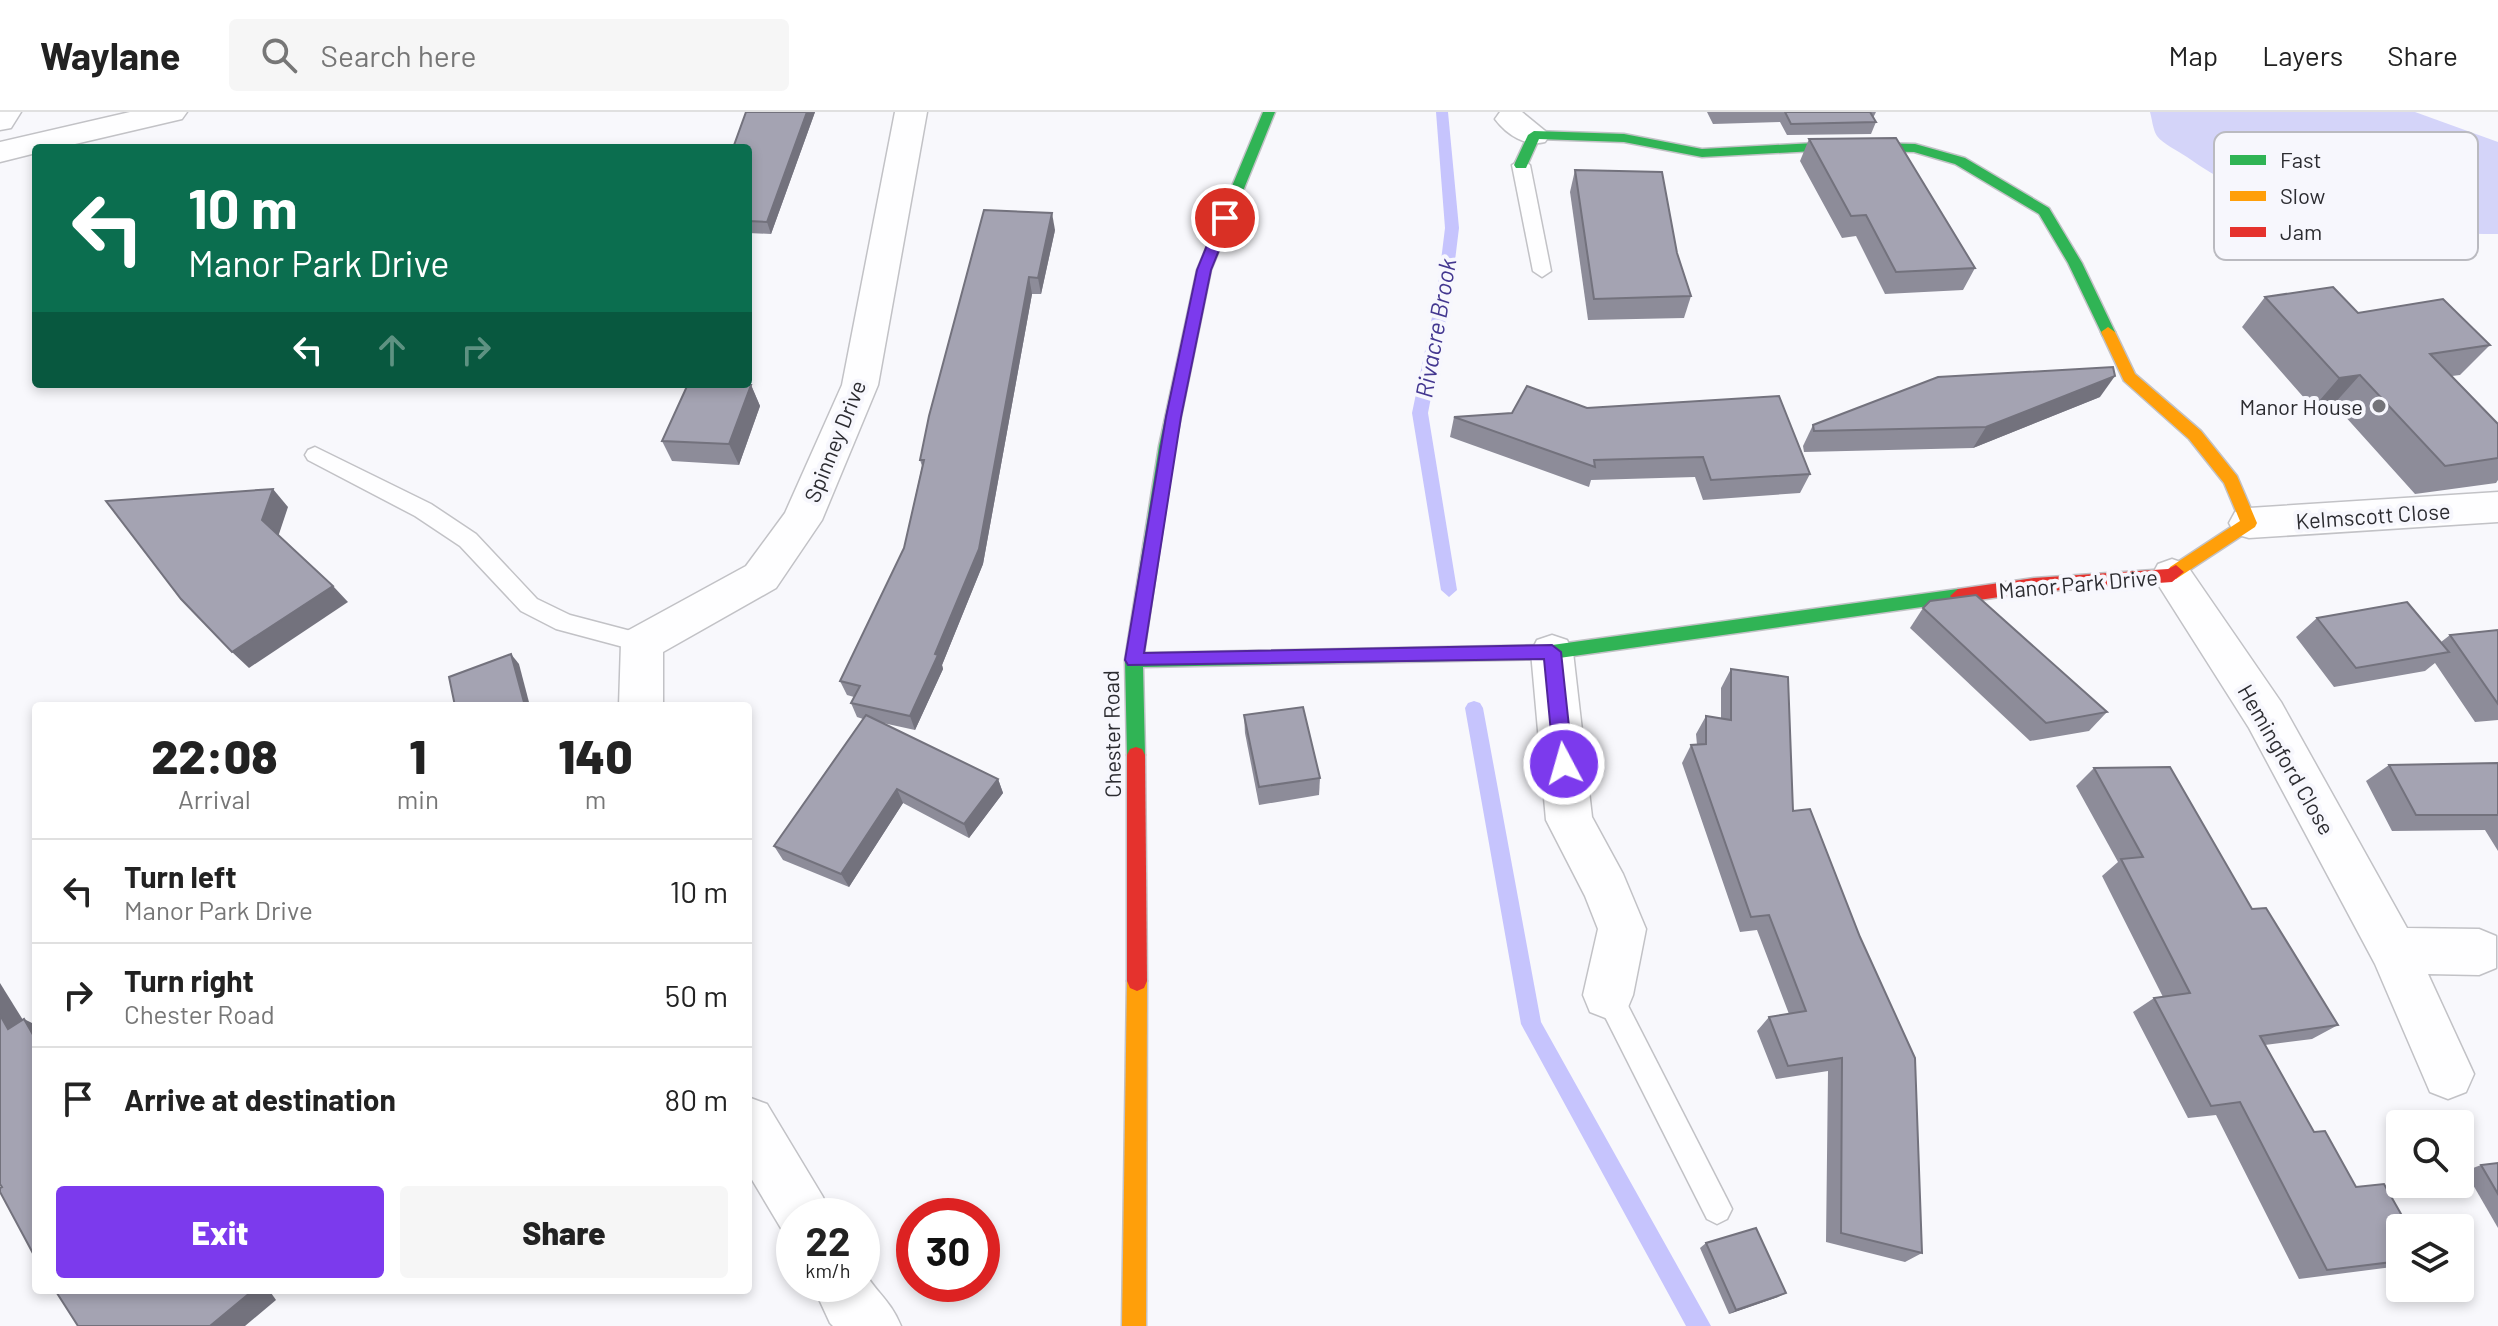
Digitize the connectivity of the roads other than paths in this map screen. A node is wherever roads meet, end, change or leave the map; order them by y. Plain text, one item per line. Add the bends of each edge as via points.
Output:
1 (5, 112) edge
2 (171, 112) edge
3 (911, 112) edge
4 (1269, 112) edge
5 (0, 121) edge
6 (34, 144) edge
7 (32, 145) edge
8 (0, 152) edge
9 (1521, 165) joint
10 (1542, 271) dead end
11 (315, 455) dead end
12 (2498, 507) edge
13 (2249, 523) junction
14 (2172, 575) junction
15 (642, 643) junction
16 (1552, 652) junction
17 (1134, 660) junction
18 (641, 702) edge
19 (2393, 950) junction
20 (2479, 952) dead end
21 (1608, 995) joint
22 (2448, 1074) dead end
23 (752, 1130) edge
24 (793, 1198) edge
25 (1717, 1209) dead end
26 (849, 1302) edge
27 (873, 1326) edge
28 (1134, 1326) edge

1 - 5 street
2 - 6 street
3 - 15 street, Spinney Drive via 860,385 802,520 761,577
4 - 17 street, Chester Road via 1204,270 1167,446
7 - 8 street
9 - 10 lane
9 - 13 street via 1523,127 1702,153 1915,148 1960,161 2044,211 2129,377 2195,435 2231,480
11 - 15 lane via 423,510 468,540 529,605 564,623
12 - 13 street, Kelmscott Close
13 - 14 street, Manor Park Drive
14 - 16 street, Manor Park Drive via 2034,585
14 - 19 street, Hemingford Close via 2265,715
15 - 18 street
16 - 17 street, Manor Park Drive
16 - 21 street via 1569,820 1622,929
17 - 28 street, Chester Road
19 - 20 street
19 - 22 street, Hemingford Close
21 - 25 lane
23 - 24 street
26 - 27 street

